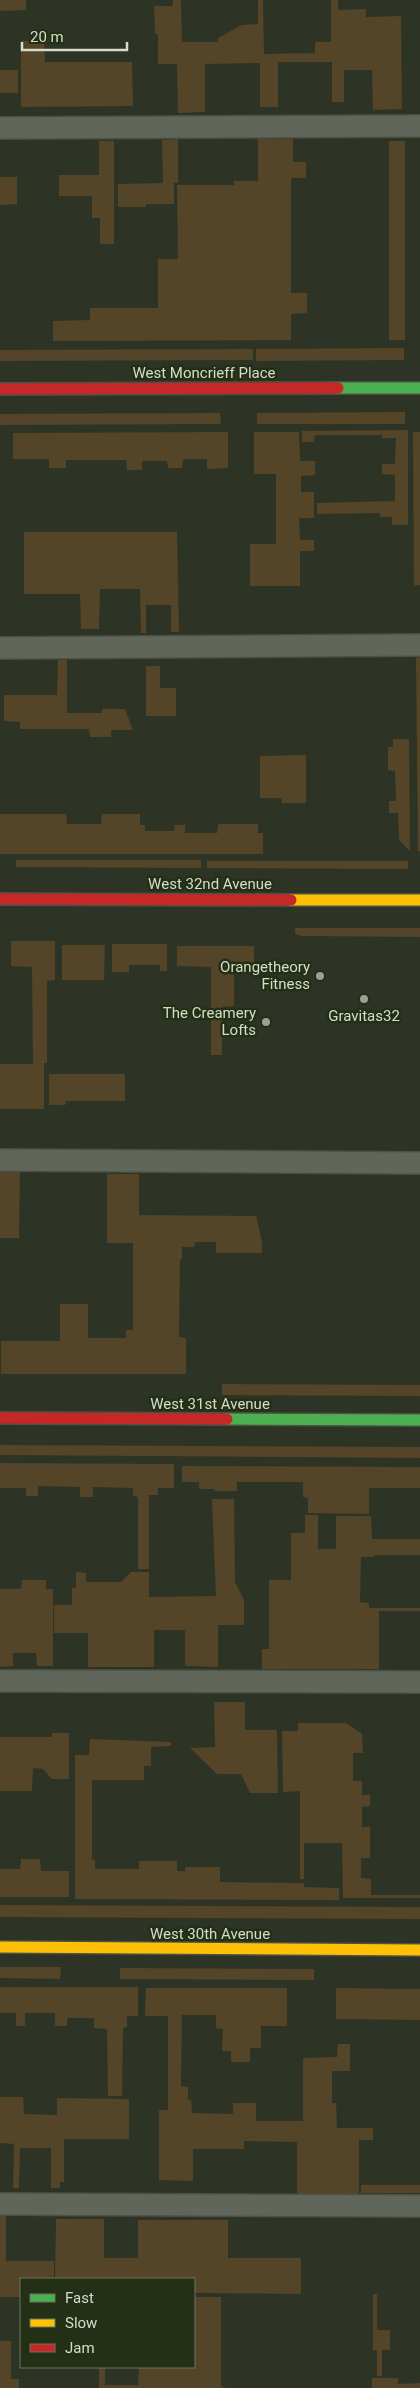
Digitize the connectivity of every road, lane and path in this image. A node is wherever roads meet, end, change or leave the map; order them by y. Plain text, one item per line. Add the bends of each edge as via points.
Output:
1 (420, 126) edge
2 (0, 128) edge
3 (414, 388) edge
4 (0, 389) edge
5 (420, 645) edge
6 (0, 648) edge
7 (0, 899) edge
8 (420, 900) edge
9 (0, 1160) edge
10 (420, 1163) edge
11 (0, 1418) edge
12 (420, 1420) edge
13 (0, 1681) edge
14 (420, 1682) edge
15 (0, 1947) edge
16 (420, 1950) edge
17 (0, 2204) edge
18 (420, 2206) edge

1 - 2 lane
3 - 4 street, West Moncrieff Place
5 - 6 lane
7 - 8 street, West 32nd Avenue
9 - 10 lane
11 - 12 street, West 31st Avenue
13 - 14 lane
15 - 16 street, West 30th Avenue
17 - 18 lane

